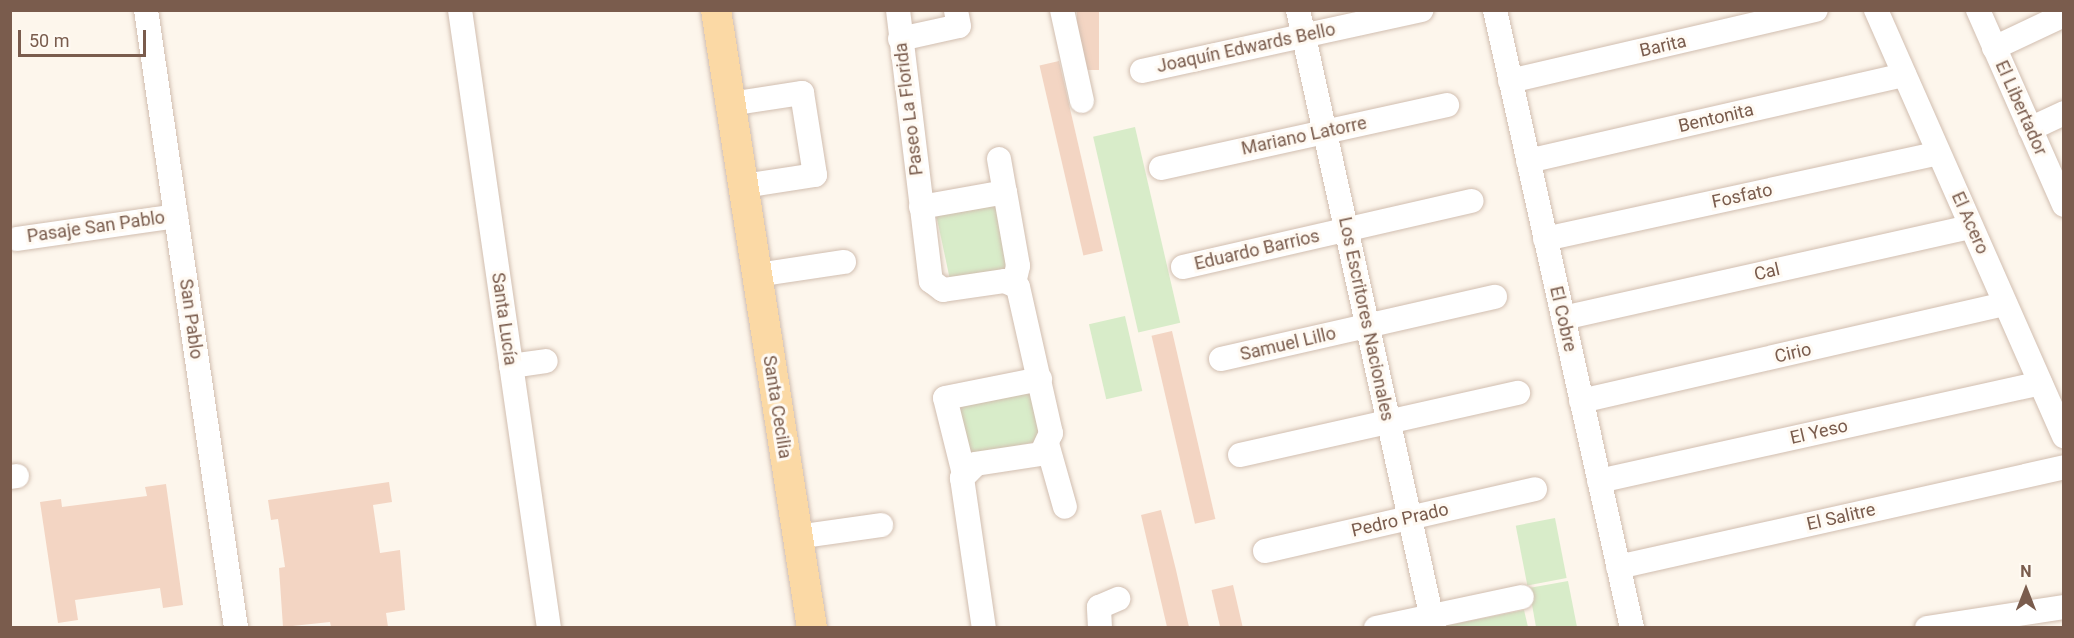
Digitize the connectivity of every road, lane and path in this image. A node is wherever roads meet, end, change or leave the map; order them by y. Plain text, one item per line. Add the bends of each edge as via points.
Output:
1 (146, 10) edge
2 (460, 10) edge
3 (716, 10) edge
4 (898, 10) edge
5 (1062, 10) edge
6 (1298, 10) edge
7 (1421, 10) edge
8 (1495, 10) edge
9 (1816, 10) edge
10 (1876, 10) edge
11 (1978, 10) edge
12 (2064, 15) edge
13 (958, 18) edge
14 (1304, 36) junction
15 (900, 39) junction
16 (1994, 48) junction
17 (1142, 71) dead end
18 (1904, 75) junction
19 (1510, 81) junction
20 (1082, 101) dead end
21 (730, 104) junction
22 (1447, 105) dead end
23 (2064, 114) edge
24 (2030, 129) junction
25 (1325, 132) junction
26 (1938, 153) junction
27 (999, 159) dead end
28 (1528, 161) junction
29 (1161, 168) dead end
30 (743, 186) junction
31 (1005, 192) junction
32 (1472, 201) dead end
33 (2064, 205) edge
34 (921, 207) junction
35 (176, 216) junction
36 (1971, 226) junction
37 (1347, 230) junction
38 (16, 239) dead end
39 (1545, 239) junction
40 (844, 262) dead end
41 (1183, 267) dead end
42 (757, 275) junction
43 (1014, 284) junction
44 (1495, 297) dead end
45 (2005, 304) junction
46 (1563, 318) junction
47 (1368, 326) junction
48 (1221, 359) dead end
49 (546, 362) dead end
50 (511, 366) junction
51 (1040, 379) junction
52 (2040, 383) junction
53 (1518, 393) dead end
54 (1581, 401) junction
55 (1389, 422) junction
56 (2064, 436) edge
57 (1048, 447) junction
58 (1240, 455) dead end
59 (2064, 467) edge
60 (964, 474) junction
61 (1599, 481) junction
62 (1535, 489) dead end
63 (1065, 507) dead end
64 (1410, 518) junction
65 (881, 525) dead end
66 (797, 537) junction
67 (1265, 551) dead end
68 (1618, 567) junction
69 (1522, 597) dead end
70 (1118, 599) dead end
71 (2064, 607) edge
72 (1433, 622) edge
73 (236, 627) edge
74 (549, 627) edge
75 (812, 627) edge
76 (984, 627) edge
77 (1100, 627) edge
78 (1376, 627) edge
79 (1632, 627) edge
80 (1933, 627) edge

1 - 35 street, San Pablo
2 - 50 street, Santa Lucía
3 - 21 main road, Santa Cecilia
4 - 15 street, Paseo La Florida
5 - 20 street
6 - 14 street, Los Escritores Nacionales
7 - 14 street, Joaquín Edwards Bello
8 - 19 street, El Cobre
9 - 19 street, Barita
10 - 18 street, El Acero
11 - 16 street, El Libertador
12 - 16 street
13 - 15 street
14 - 17 street, Joaquín Edwards Bello
14 - 25 street, Los Escritores Nacionales
15 - 34 street, Paseo La Florida
16 - 24 street, El Libertador
18 - 26 street, El Acero
18 - 28 street, Bentonita
19 - 28 street, El Cobre
21 - 30 main road, Santa Cecilia
21 - 30 street via 802,93 804,104 815,175
22 - 25 street, Mariano Latorre
23 - 24 street
24 - 33 street, El Libertador
25 - 29 street, Mariano Latorre
25 - 37 street, Los Escritores Nacionales
26 - 36 street, El Acero
26 - 39 street, Fosfato
27 - 31 street
28 - 39 street, El Cobre
30 - 42 main road, Santa Cecilia
31 - 34 street
31 - 43 street via 1018,266
32 - 37 street, Eduardo Barrios
34 - 43 street, Paseo La Florida via 936,287
35 - 38 street, Pasaje San Pablo
35 - 73 street, San Pablo
36 - 45 street, El Acero
36 - 46 street, Cal
37 - 41 street, Eduardo Barrios
37 - 47 street, Los Escritores Nacionales
39 - 46 street, El Cobre
40 - 42 street
42 - 66 main road, Santa Cecilia
43 - 51 street
44 - 47 street, Samuel Lillo
45 - 52 street, El Acero
45 - 54 street, Cirio
46 - 54 street, El Cobre
47 - 48 street, Samuel Lillo
47 - 55 street, Los Escritores Nacionales
49 - 50 street
50 - 74 street, Santa Lucía
51 - 57 street via 1051,433
51 - 60 street via 945,398
52 - 56 street, El Acero
52 - 61 street, El Yeso
53 - 55 street
54 - 61 street, El Cobre
55 - 58 street
55 - 64 street, Los Escritores Nacionales
57 - 60 street via 1036,455 976,464
57 - 63 street
59 - 68 street, El Salitre
60 - 76 street
61 - 68 street, El Cobre
62 - 64 street, Pedro Prado
64 - 67 street, Pedro Prado
64 - 72 street, Los Escritores Nacionales
65 - 66 street
66 - 75 main road, Santa Cecilia
68 - 79 street, El Cobre
69 - 72 street
70 - 77 street via 1099,607
71 - 80 street
72 - 78 street

